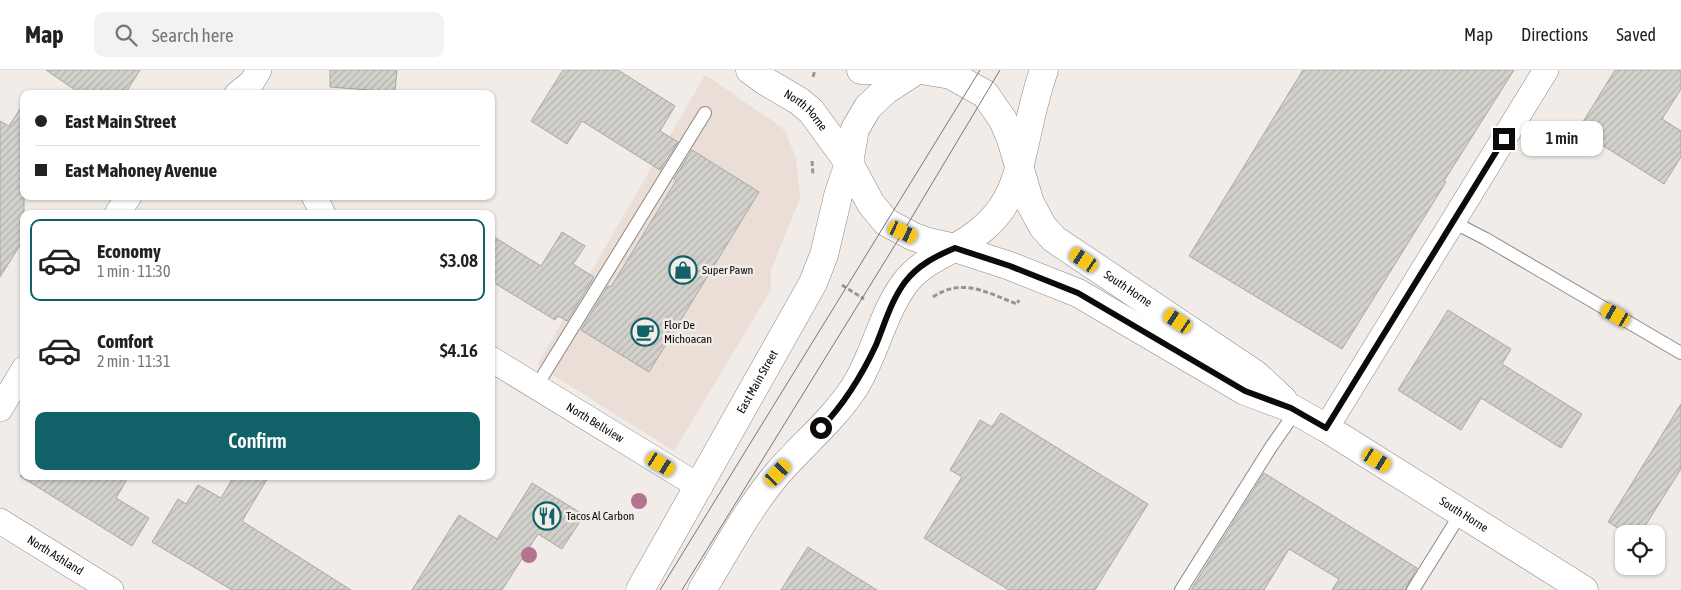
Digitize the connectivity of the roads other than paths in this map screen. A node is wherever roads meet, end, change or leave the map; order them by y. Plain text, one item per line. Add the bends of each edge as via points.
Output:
1 (750, 70) edge
2 (861, 70) edge
3 (881, 70) edge
4 (918, 70) edge
5 (922, 70) edge
6 (1044, 70) edge
7 (1546, 70) edge
8 (705, 113) dead end
9 (849, 163) junction
10 (1020, 164) junction
11 (1453, 222) junction
12 (955, 248) junction
13 (1681, 353) edge
14 (495, 361) edge
15 (20, 376) edge
16 (536, 387) junction
17 (0, 409) edge
18 (1294, 409) junction
19 (1326, 428) junction
20 (700, 486) junction
21 (1461, 514) junction
22 (0, 521) edge
23 (111, 590) edge
24 (640, 590) edge
25 (702, 590) edge
26 (1181, 590) edge
27 (1413, 590) edge
28 (1584, 590) edge

1 - 9 street, North Horne via 811,111
2 - 3 street
4 - 9 street, East Main Street via 886,90 868,107 855,130
5 - 10 street, South Horne via 951,75 985,94 1003,120
6 - 10 street
7 - 11 street
8 - 16 lane
9 - 12 street, North Horne via 871,204 886,222 912,236
9 - 20 street, East Main Street via 813,283
10 - 12 street via 1016,182 1006,201 976,235
10 - 18 street, South Horne via 1030,203 1054,239 1256,374
11 - 13 lane
11 - 19 street
12 - 18 street, South Horne via 1078,293 1245,391
12 - 25 street via 926,262 906,281 852,390 765,489
14 - 16 street, North Bellview
15 - 17 street
16 - 20 street, North Bellview
18 - 19 street, South Horne
18 - 26 lane
19 - 21 street, South Horne
20 - 24 street, East Main Street
21 - 27 lane
21 - 28 street, South Horne
22 - 23 street, North Ashland

